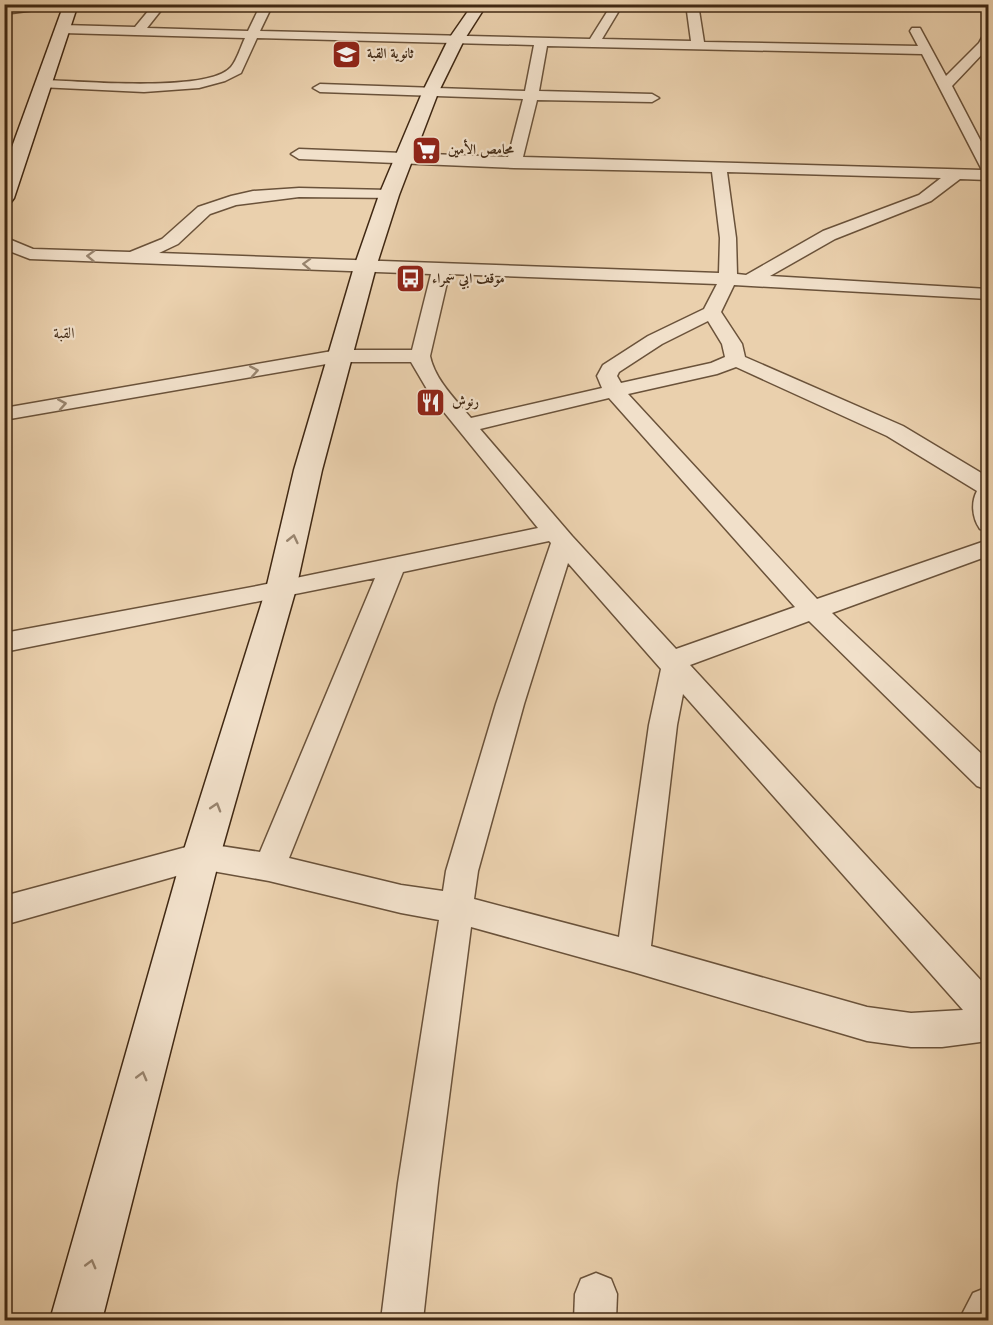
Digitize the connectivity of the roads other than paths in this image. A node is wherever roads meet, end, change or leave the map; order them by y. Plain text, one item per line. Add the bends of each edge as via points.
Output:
1 (58, 4) edge
2 (71, 4) edge
3 (161, 4) edge
4 (267, 4) edge
5 (480, 4) edge
6 (618, 4) edge
7 (692, 4) edge
8 (4, 11) edge
9 (63, 29) junction
10 (140, 30) junction
11 (916, 31) dead end
12 (255, 35) junction
13 (988, 38) edge
14 (456, 40) junction
15 (541, 42) junction
16 (593, 43) junction
17 (698, 45) junction
18 (926, 50) junction
19 (44, 84) junction
20 (944, 86) junction
21 (320, 88) dead end
22 (430, 93) junction
23 (531, 96) junction
24 (652, 98) dead end
25 (299, 154) dead end
26 (403, 158) junction
27 (514, 163) junction
28 (719, 166) junction
29 (988, 168) edge
30 (956, 174) junction
31 (988, 175) edge
32 (389, 195) junction
33 (4, 198) edge
34 (4, 242) edge
35 (30, 254) junction
36 (128, 258) junction
37 (4, 266) edge
38 (365, 267) junction
39 (441, 269) junction
40 (728, 279) junction
41 (748, 280) junction
42 (988, 294) edge
43 (712, 312) junction
44 (338, 356) junction
45 (420, 356) junction
46 (736, 360) junction
47 (614, 391) junction
48 (4, 414) edge
49 (466, 426) junction
50 (988, 487) edge
51 (988, 492) edge
52 (988, 524) edge
53 (559, 537) junction
54 (988, 548) edge
55 (392, 567) junction
56 (281, 589) junction
57 (812, 609) junction
58 (4, 643) edge
59 (672, 664) junction
60 (988, 778) edge
61 (201, 856) junction
62 (269, 867) junction
63 (455, 908) junction
64 (4, 911) edge
65 (633, 956) junction
66 (988, 1013) edge
67 (988, 1024) edge
68 (988, 1308) edge
69 (76, 1320) edge
70 (402, 1320) edge
71 (980, 1320) edge

1 - 8 street
2 - 9 main road
3 - 10 street
4 - 12 street
5 - 14 main road
6 - 16 street
7 - 17 street
9 - 10 street
9 - 19 main road
10 - 12 street
11 - 18 street
12 - 14 street
12 - 19 street via 236,70 213,83 175,87
13 - 20 street
14 - 15 street
14 - 22 main road
15 - 16 street
15 - 23 street
16 - 17 street
17 - 18 street
18 - 20 street
19 - 33 main road
20 - 29 street
21 - 22 street
22 - 23 street
22 - 26 main road
23 - 24 street
23 - 27 street
25 - 26 street
26 - 27 street
26 - 32 main road
27 - 28 street
28 - 30 street
28 - 40 street via 728,238
30 - 31 street
30 - 41 street via 925,198 829,235
32 - 36 street via 277,194 241,199 208,209 193,217 170,242
32 - 38 main road
34 - 35 street
36 -> 35 street
35 - 37 street
38 -> 36 street
38 - 39 street
38 - 44 main road
39 - 40 street
39 - 45 street
40 - 41 street
40 - 43 street
41 - 42 street
43 - 46 street via 732,344
43 - 47 street via 616,364 607,376
44 - 45 street
48 -> 44 street
56 -> 44 main road
45 - 49 street via 422,367 438,392
46 - 47 street via 717,368
46 - 50 street via 895,430
47 - 49 street
47 - 57 street
49 - 53 street
51 - 52 street via 984,500
53 - 55 street
53 - 59 street
53 - 63 street via 462,871
54 - 57 street
55 - 56 street
55 - 62 street
56 - 58 street
61 -> 56 main road
57 - 59 street
57 - 60 street
59 - 65 street
59 - 66 street
61 - 62 street
61 - 64 street
69 -> 61 main road
62 - 63 street
63 - 65 street
63 - 70 street
65 - 67 street via 867,1024 931,1030
68 - 71 street

